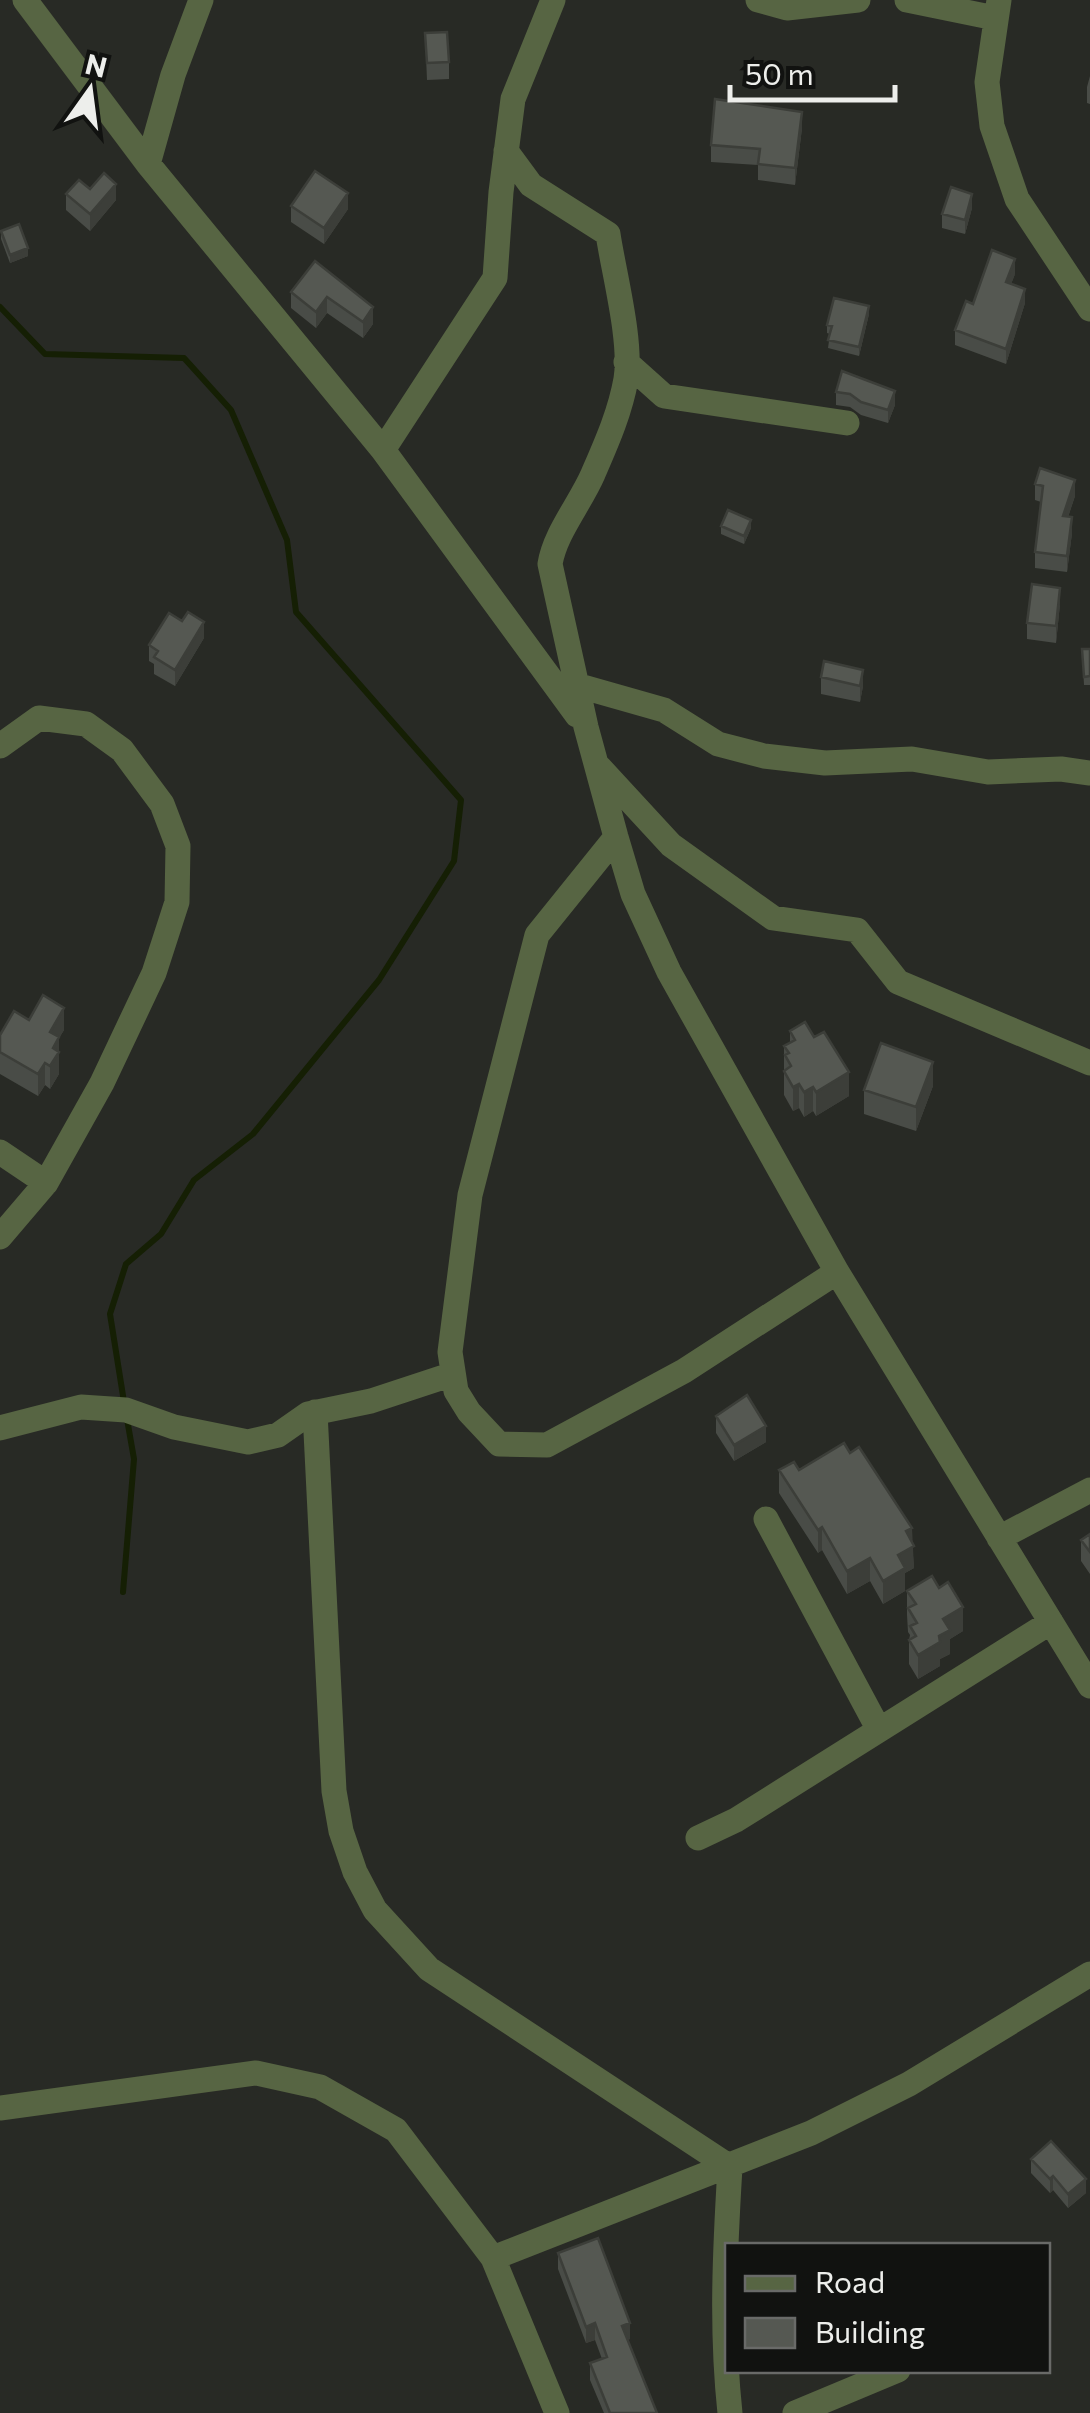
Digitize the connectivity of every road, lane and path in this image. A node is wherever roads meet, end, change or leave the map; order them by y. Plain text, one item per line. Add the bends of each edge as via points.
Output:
1 (24, 0) edge
2 (201, 0) edge
3 (552, 0) edge
4 (758, 0) edge
5 (858, 0) edge
6 (908, 0) edge
7 (998, 9) edge
8 (506, 151) junction
9 (148, 164) junction
10 (1090, 309) edge
11 (626, 362) junction
12 (846, 423) dead end
13 (383, 450) junction
14 (576, 685) junction
15 (586, 728) junction
16 (0, 746) edge
17 (596, 764) junction
18 (1090, 772) edge
19 (616, 837) junction
20 (1090, 1064) edge
21 (0, 1152) edge
22 (46, 1182) junction
23 (0, 1237) edge
24 (836, 1272) junction
25 (454, 1374) junction
26 (315, 1412) junction
27 (0, 1428) edge
28 (1090, 1490) edge
29 (766, 1519) dead end
30 (999, 1538) junction
31 (1051, 1622) junction
32 (1090, 1686) edge
33 (879, 1730) junction
34 (698, 1838) dead end
35 (1090, 1974) edge
36 (0, 2108) edge
37 (730, 2167) junction
38 (726, 2243) edge
39 (725, 2253) edge
40 (493, 2258) junction
41 (725, 2368) edge
42 (726, 2373) edge
43 (891, 2373) edge
44 (557, 2413) edge
45 (730, 2413) edge
46 (795, 2413) edge

1 - 9 street
2 - 9 street
3 - 8 street via 513,99
4 - 5 street via 787,8
6 - 7 street
7 - 10 street via 986,82 992,126 1017,198
8 - 11 street via 530,185 608,234
8 - 13 street via 495,278
9 - 13 street
11 - 12 street via 664,396
11 - 14 street via 617,415 550,564
13 - 15 street
14 - 15 street
14 - 18 street via 664,710 718,744 764,756 825,764 912,760 988,772
15 - 17 street
16 - 22 street via 40,718 86,724 122,750 162,804 178,846 178,902 154,973
17 - 19 street
17 - 20 street via 670,845 773,918 857,930 898,982
19 - 24 street via 633,894 669,972
19 - 25 street via 537,935 470,1195 450,1352
21 - 22 street
22 - 23 street
24 - 25 street via 684,1371 548,1445 499,1444 469,1412
24 - 30 street
25 - 26 street
26 - 27 street via 278,1435 248,1442 126,1410 81,1407
26 - 37 street via 334,1791 350,1858 374,1910 429,1968
28 - 30 street
29 - 33 street
30 - 31 street
31 - 32 street
31 - 33 street
33 - 34 street
35 - 37 street via 909,2084
36 - 40 street via 256,2073 320,2087 396,2130
37 - 38 street
37 - 40 street
39 - 41 street
40 - 44 street
42 - 45 street
43 - 46 street

